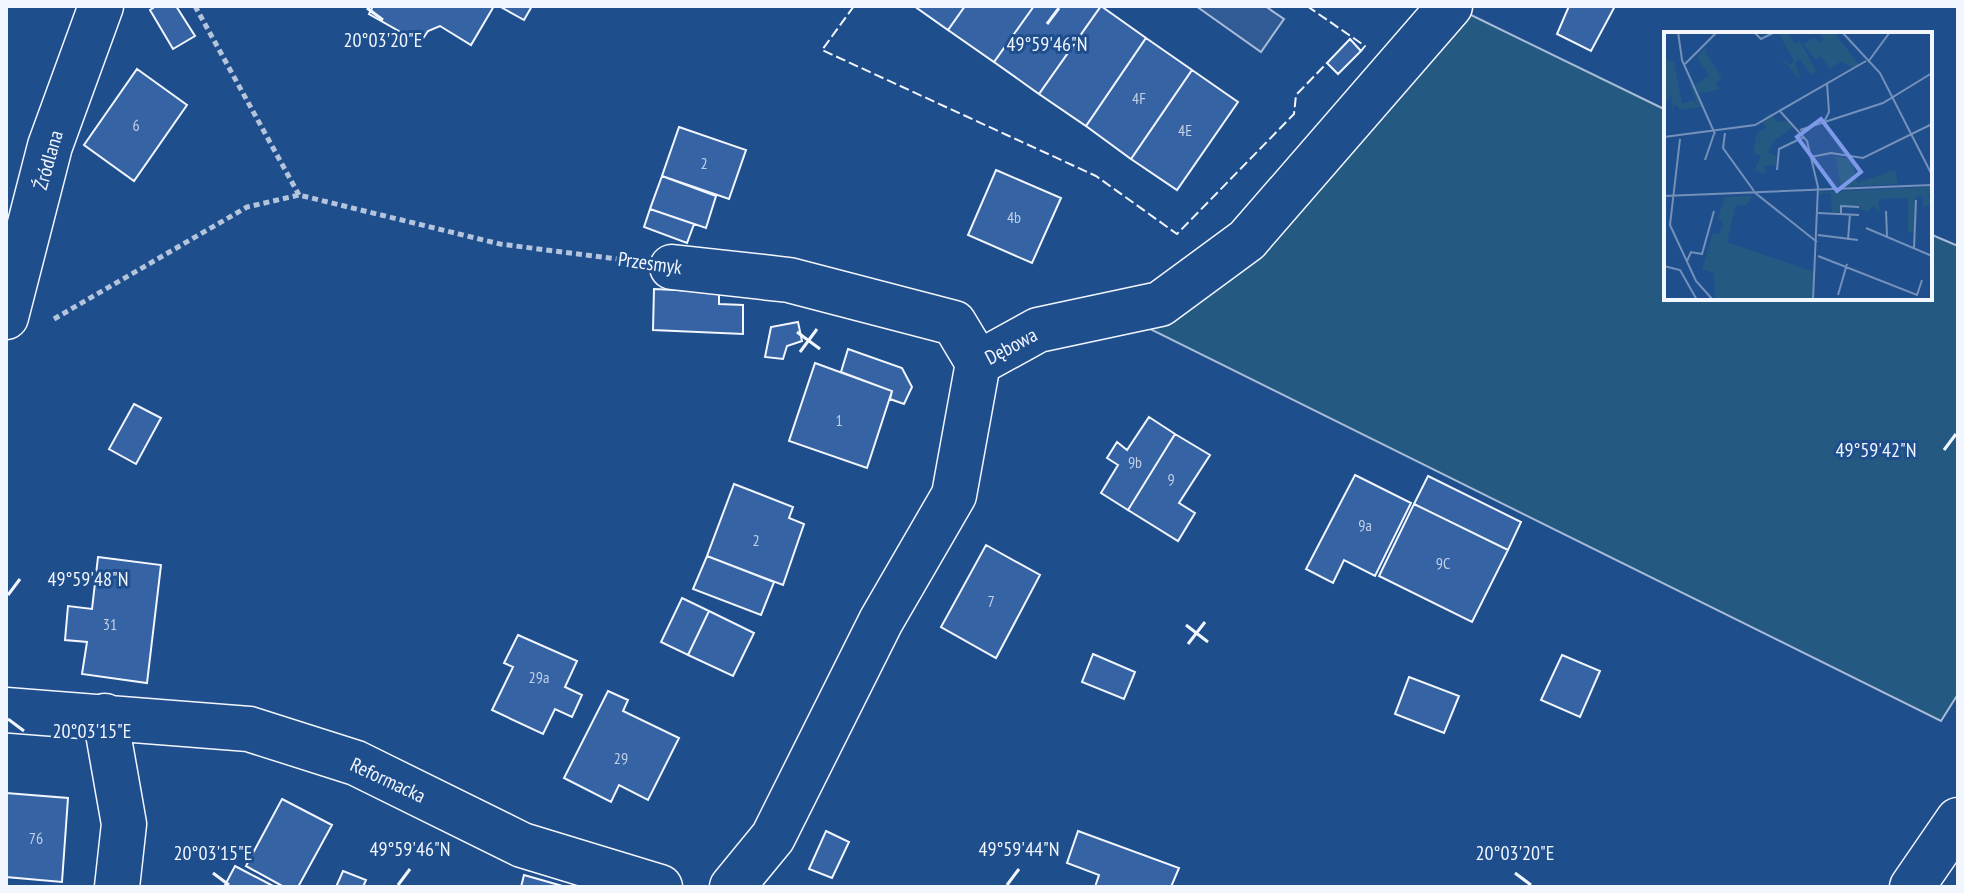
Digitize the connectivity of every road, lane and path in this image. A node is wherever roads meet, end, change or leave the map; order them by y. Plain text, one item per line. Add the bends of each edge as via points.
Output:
1 (101, 6) edge
2 (195, 6) edge
3 (1450, 6) edge
4 (299, 195) junction
5 (672, 267) joint
6 (27, 318) edge
7 (978, 363) junction
8 (6, 710) edge
9 (105, 716) junction
10 (1958, 820) edge
11 (117, 887) edge
12 (660, 887) edge
13 (732, 887) edge
14 (1912, 887) edge

1 - 6 street, Źródlana via 50,146
2 - 4 path
3 - 7 street, Dębowa via 1247,240 1160,304 1038,330
4 - 5 path, Przesmyk via 500,244
4 - 6 path, Przesmyk via 247,207 62,318
5 - 7 street, Przesmyk via 789,280 954,323
7 - 13 street, Dębowa via 954,495 881,621 773,837
8 - 9 street, Reformacka
9 - 11 street via 124,824
9 - 12 street, Reformacka via 249,729 356,763 522,845
10 - 14 street

